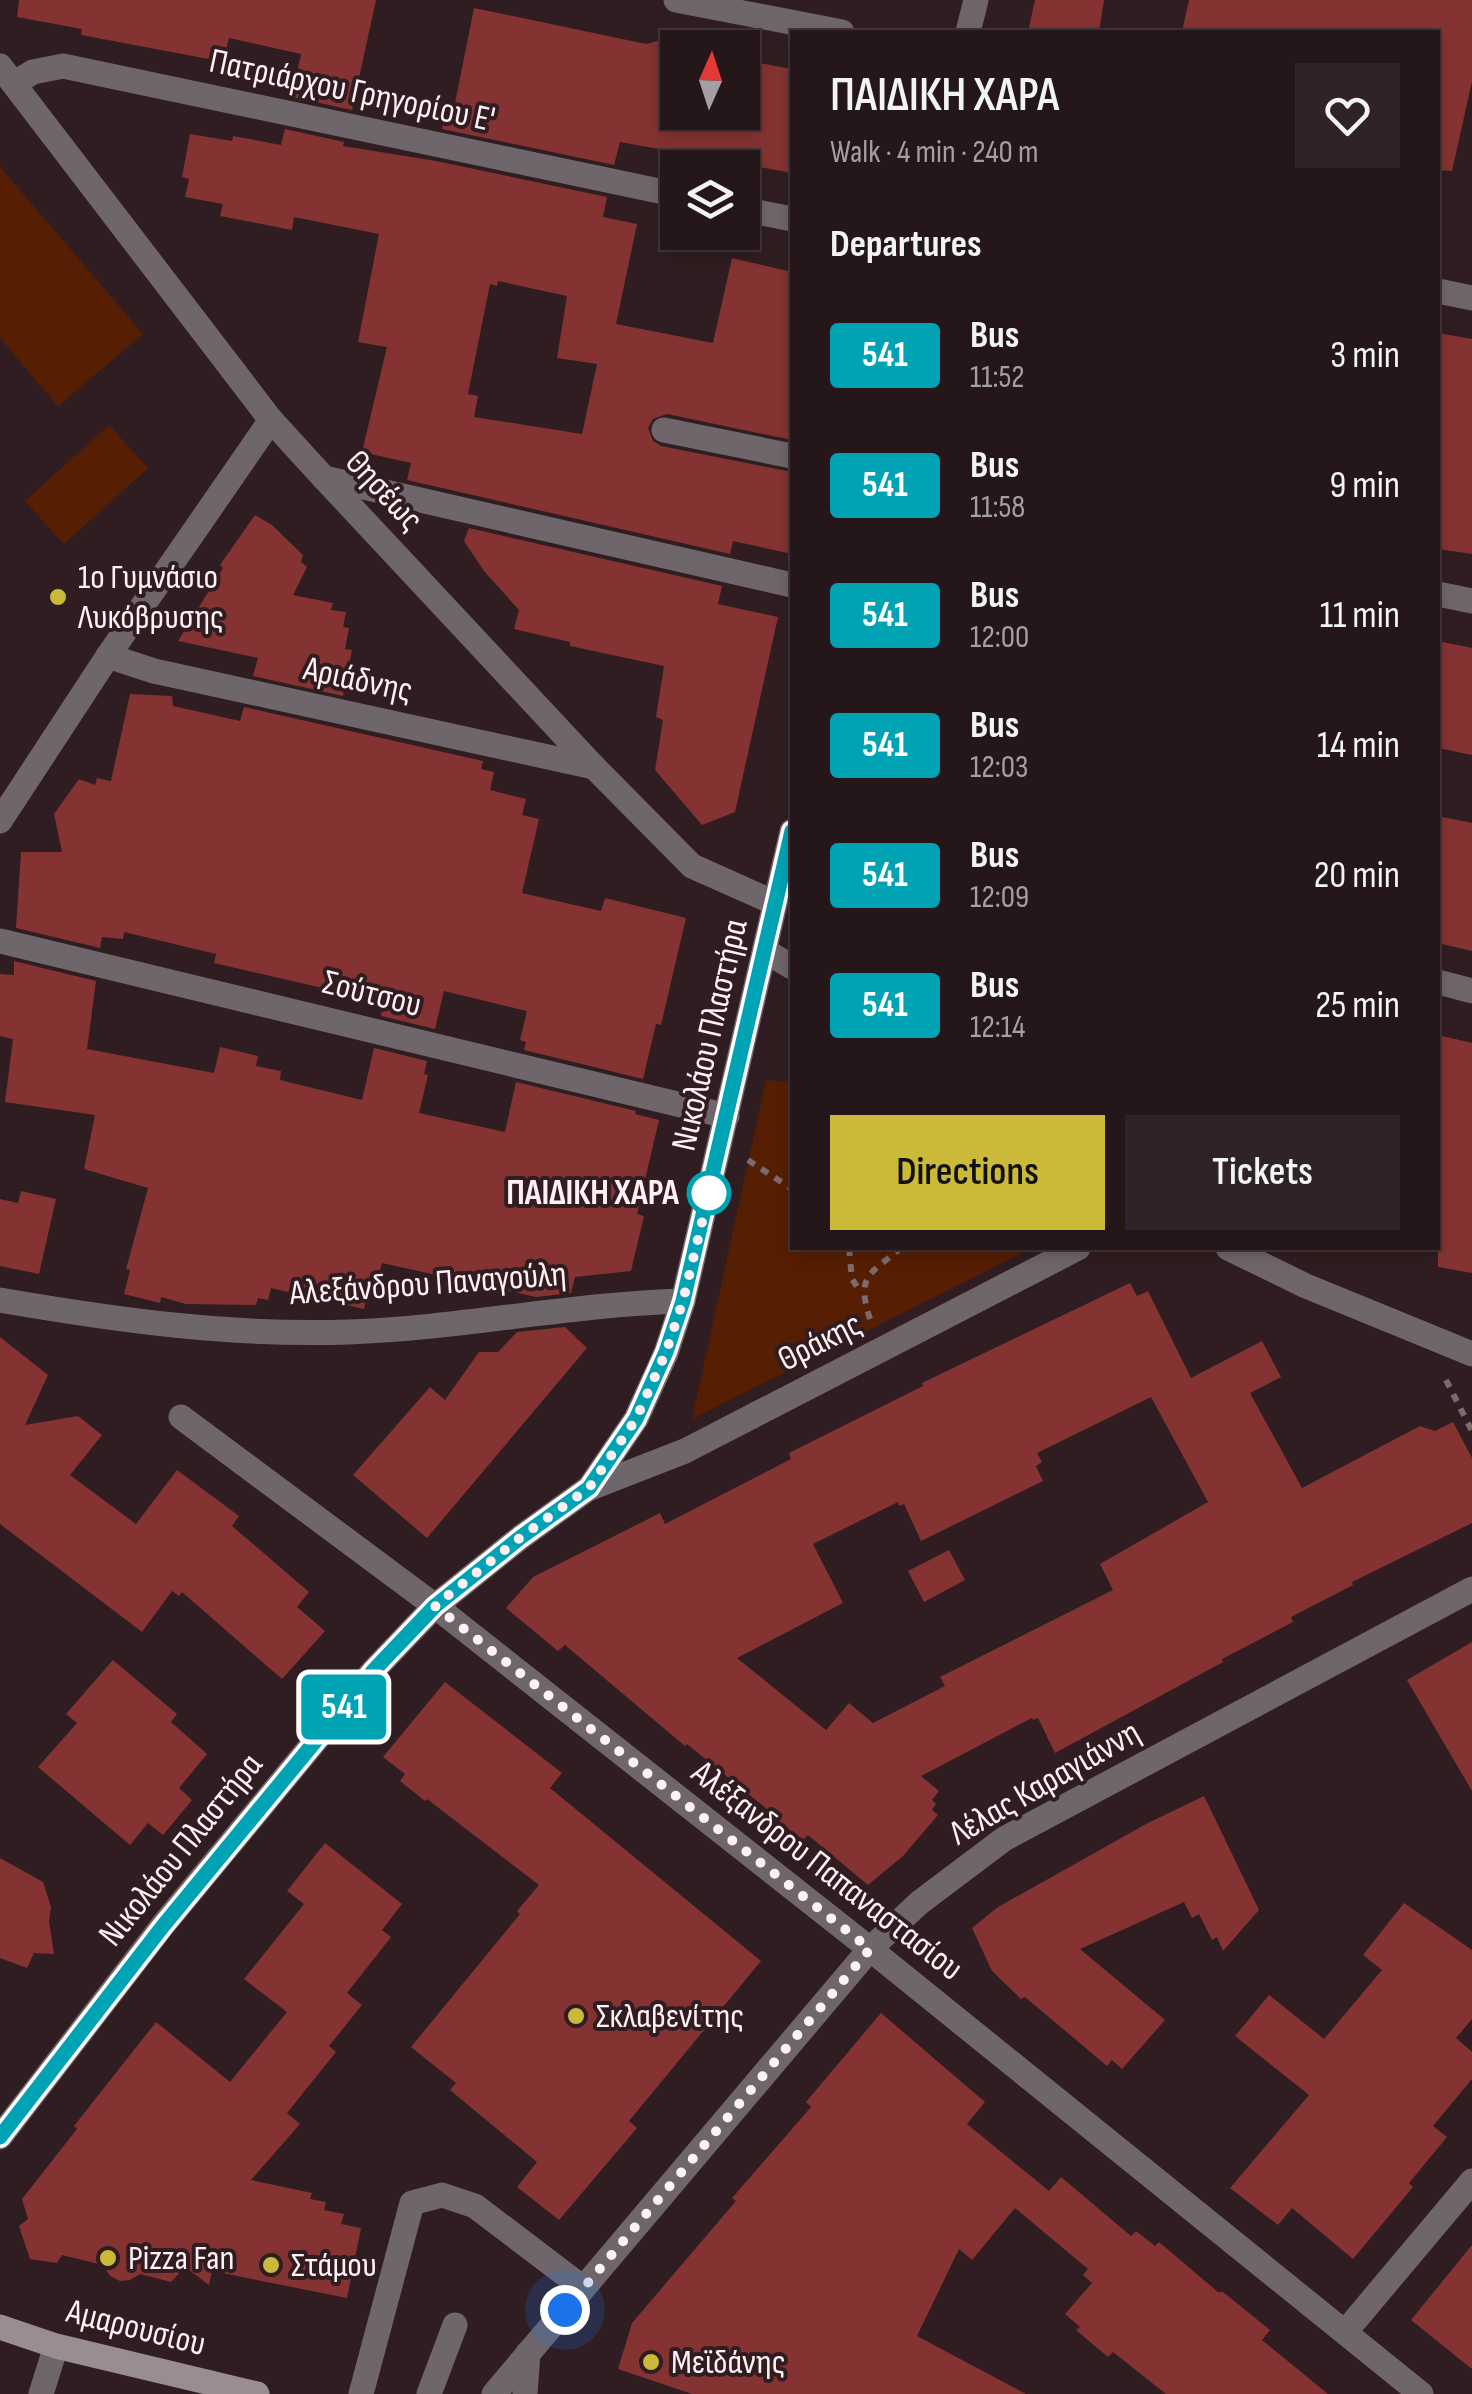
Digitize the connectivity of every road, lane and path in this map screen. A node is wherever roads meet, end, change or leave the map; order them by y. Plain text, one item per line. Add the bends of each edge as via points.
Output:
1 (676, 0) edge
2 (976, 0) edge
3 (832, 30) edge
4 (968, 30) edge
5 (7, 74) edge
6 (660, 191) edge
7 (760, 213) edge
8 (790, 219) edge
9 (1440, 291) edge
10 (1472, 298) edge
11 (271, 420) junction
12 (664, 430) dead end
13 (790, 456) edge
14 (324, 478) junction
15 (790, 585) edge
16 (1440, 594) edge
17 (1472, 601) edge
18 (108, 656) junction
19 (594, 768) junction
20 (0, 821) edge
21 (790, 840) edge
22 (776, 903) junction
23 (0, 941) edge
24 (767, 952) junction
25 (790, 967) edge
26 (1440, 982) edge
27 (1472, 990) edge
28 (727, 1116) junction
29 (722, 1142) junction
30 (790, 1187) edge
31 (849, 1250) edge
32 (898, 1250) edge
33 (1074, 1250) edge
34 (1232, 1250) edge
35 (862, 1294) junction
36 (0, 1300) edge
37 (683, 1301) junction
38 (880, 1350) junction
39 (1472, 1354) edge
40 (1461, 1410) dead end
41 (180, 1417) dead end
42 (1472, 1417) edge
43 (589, 1488) junction
44 (1472, 1588) edge
45 (435, 1606) junction
46 (870, 1949) junction
47 (0, 2137) edge
48 (1472, 2181) edge
49 (583, 2288) junction
50 (455, 2325) dead end
51 (0, 2326) edge
52 (1346, 2331) junction
53 (56, 2346) junction
54 (528, 2353) junction
55 (41, 2394) edge
56 (257, 2394) edge
57 (361, 2394) edge
58 (429, 2394) edge
59 (494, 2394) edge
60 (525, 2394) edge
61 (1421, 2394) edge

1 - 3 street
2 - 4 street
5 - 6 street, Πατριάρχου Γρηγορίου Ε' via 63,66
5 - 11 street, Θησέως
7 - 8 street
9 - 10 street
11 - 14 street, Θησέως
11 - 18 street
12 - 13 street
14 - 15 street
14 - 19 street, Θησέως
16 - 17 street
18 - 19 street, Αριάδνης
18 - 20 street
19 - 22 street, Θησέως via 692,866
21 - 22 street, Νικολάου Πλαστήρα
22 - 24 street, Νικολάου Πλαστήρα
23 - 28 street, Σούτσου
24 - 25 street
24 - 28 street, Νικολάου Πλαστήρα
26 - 27 street
28 - 29 street, Νικολάου Πλαστήρα
29 - 30 path
29 - 37 street, Νικολάου Πλαστήρα
31 - 35 path via 852,1279
32 - 35 path via 866,1278
33 - 38 street, Θράκης
34 - 39 street
35 - 38 path
36 - 37 street, Αλεξάνδρου Παναγούλη via 210,1330 349,1332
37 - 43 street, Νικολάου Πλαστήρα via 636,1419
38 - 43 street, Θράκης via 685,1451
40 - 42 path
41 - 45 street, Αλέξανδρου Παπαναστασίου
43 - 45 street, Νικολάου Πλαστήρα
44 - 46 street, Λέλας Καραγιάννη via 1004,1839
45 - 46 street, Αλέξανδρου Παπαναστασίου
45 - 47 street, Νικολάου Πλαστήρα via 175,1910
46 - 49 street, Λέλας Καραγιάννη
46 - 52 street, Αλέξανδρου Παπαναστασίου
48 - 52 street
49 - 54 street, Λέλας Καραγιάννη
49 - 57 street via 475,2206 442,2195 412,2203
50 - 58 street
51 - 53 main road, Αμαρουσίου
52 - 61 street, Αλέξανδρου Παπαναστασίου
53 - 55 street
53 - 56 main road, Αμαρουσίου
54 - 59 street, Λέλας Καραγιάννη
54 - 60 street

